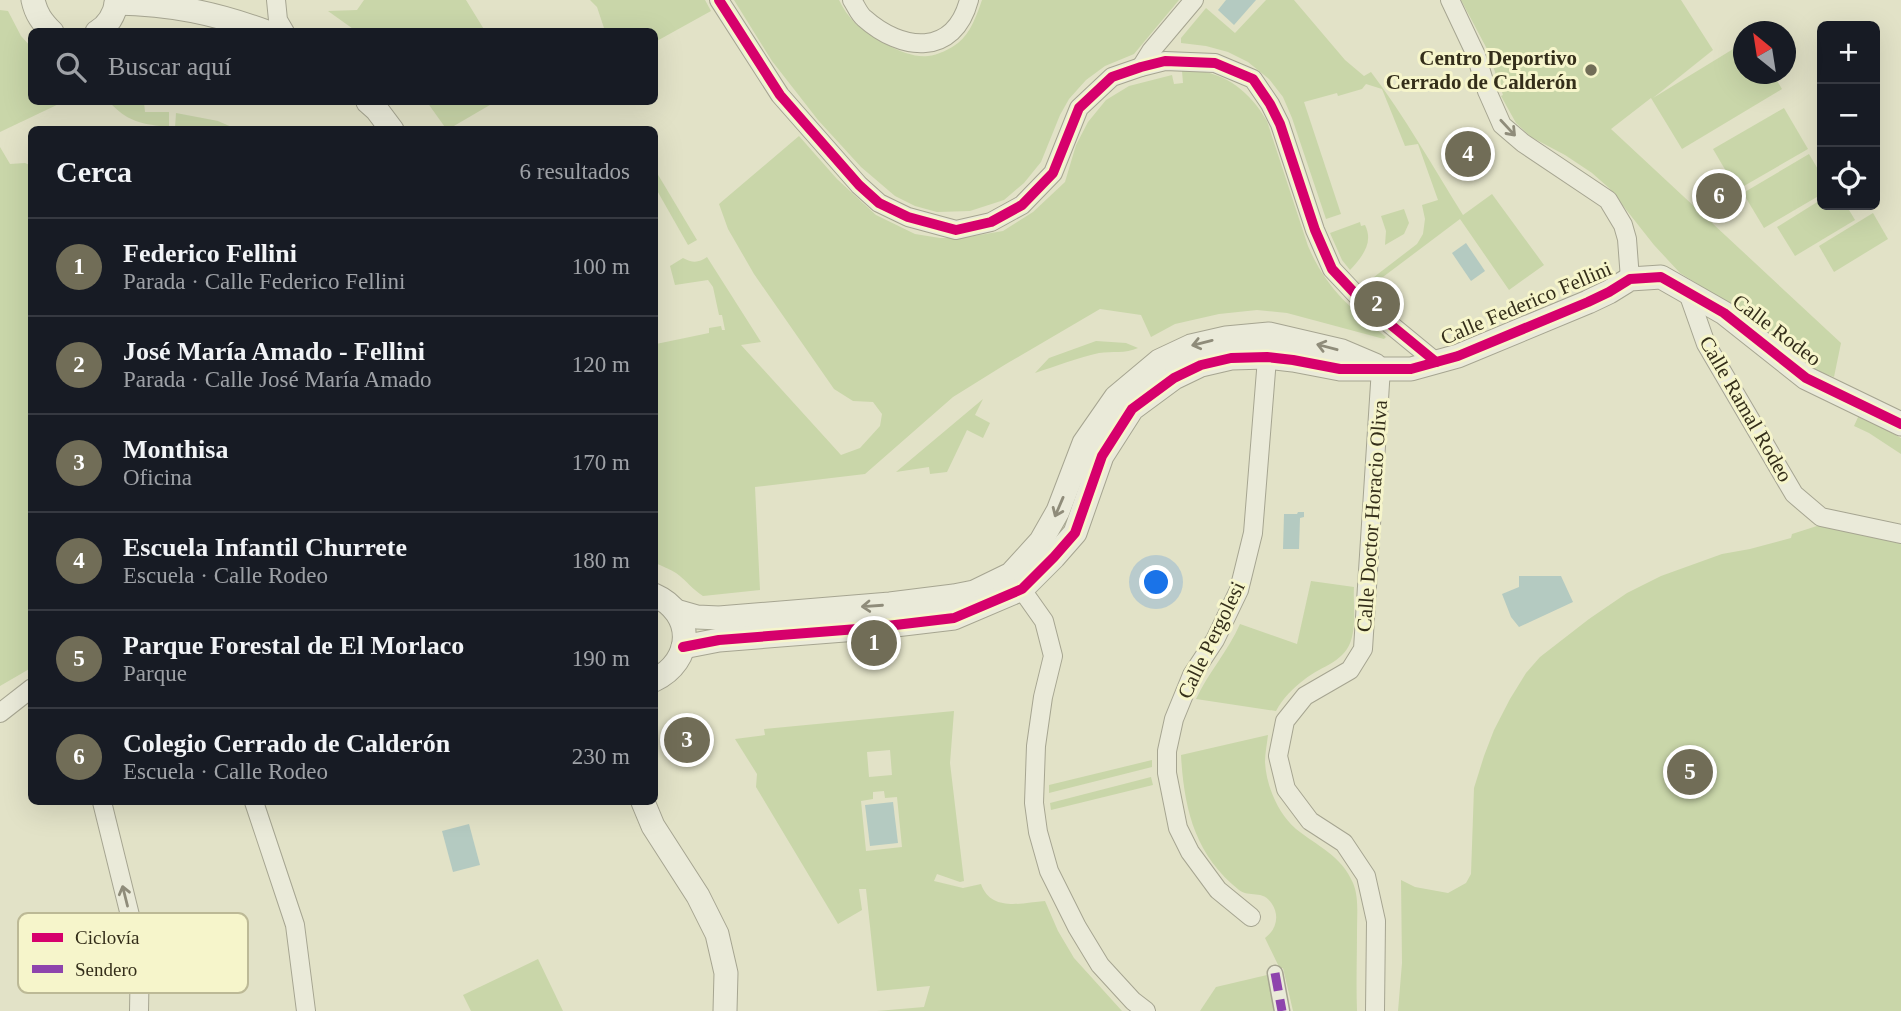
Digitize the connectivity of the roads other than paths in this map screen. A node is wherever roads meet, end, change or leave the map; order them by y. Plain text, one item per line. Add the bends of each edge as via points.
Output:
1 (33, 0) edge
2 (276, 0) edge
3 (719, 0) edge
4 (852, 0) edge
5 (970, 0) edge
6 (1194, 0) edge
7 (1450, 0) edge
8 (116, 2) edge
9 (190, 4) edge
10 (48, 28) edge
11 (101, 28) edge
12 (256, 28) edge
13 (283, 28) edge
14 (1141, 67) junction
15 (371, 105) edge
16 (389, 126) edge
17 (1630, 279) junction
18 (1688, 293) junction
19 (1269, 334) junction
20 (1267, 358) junction
21 (1436, 362) junction
22 (1381, 368) junction
23 (1901, 424) edge
24 (1901, 534) edge
25 (1017, 582) junction
26 (658, 597) edge
27 (676, 611) junction
28 (683, 647) junction
29 (658, 678) edge
30 (28, 692) edge
31 (0, 713) edge
32 (103, 805) edge
33 (255, 805) edge
34 (644, 805) edge
35 (129, 913) edge
36 (1251, 917) dead end
37 (1275, 974) dead end
38 (139, 993) edge
39 (139, 1011) edge
40 (306, 1011) edge
41 (725, 1011) edge
42 (1146, 1011) edge
43 (1282, 1011) edge
44 (1375, 1011) edge

1 - 10 street
2 - 13 street
3 - 14 street via 780,95 859,186 879,203 908,217 956,230 991,222 1022,205 1053,173 1079,108 1112,77
4 - 5 street via 863,17 894,39 929,44 954,32
6 - 14 street
7 -> 17 street via 1502,125 1608,200 1623,225
8 - 9 street
8 - 11 street via 111,19
9 - 12 street
14 - 21 street via 1166,61 1215,63 1253,79 1280,124 1332,269 1363,302
15 - 16 street
17 - 18 street, Calle Rodeo via 1661,277
17 - 21 street, Calle Federico Fellini via 1588,302
18 - 23 street, Calle Rodeo via 1724,313 1806,378
18 - 24 street, Calle Ramal Rodeo via 1706,344 1794,494 1821,517
19 - 20 street, Calle Pergolesi
22 -> 19 street, Calle Federico Fellini via 1342,351
19 -> 25 street, Calle Federico Fellini via 1191,346 1159,362 1116,397 1083,443 1058,511
20 - 22 street, Calle Federico Fellini via 1340,369
20 - 25 street, Calle Federico Fellini via 1231,358 1201,365 1174,378 1132,410 1102,456 1075,533 1054,558
20 - 36 street, Calle Pergolesi via 1253,533 1239,590 1216,640 1192,674 1167,751 1178,828 1190,852 1218,890
21 - 22 street, Calle Federico Fellini via 1411,369
22 - 44 street, Calle Doctor Horacio Oliva via 1363,649 1350,670 1305,696 1285,721 1278,756 1286,789 1310,821 1343,844 1366,876 1376,921
25 -> 27 street, Calle Federico Fellini via 890,604 719,618
25 - 28 street, Calle Federico Fellini via 954,618
25 - 42 street via 1044,621 1054,656 1036,746 1034,803 1049,871 1100,965
26 - 27 street
27 - 28 street via 682,622
28 - 29 street via 673,667
30 - 31 street
35 -> 32 street
33 - 40 street via 295,925
34 - 41 street via 717,934 726,973
37 - 43 street
39 -> 38 street

